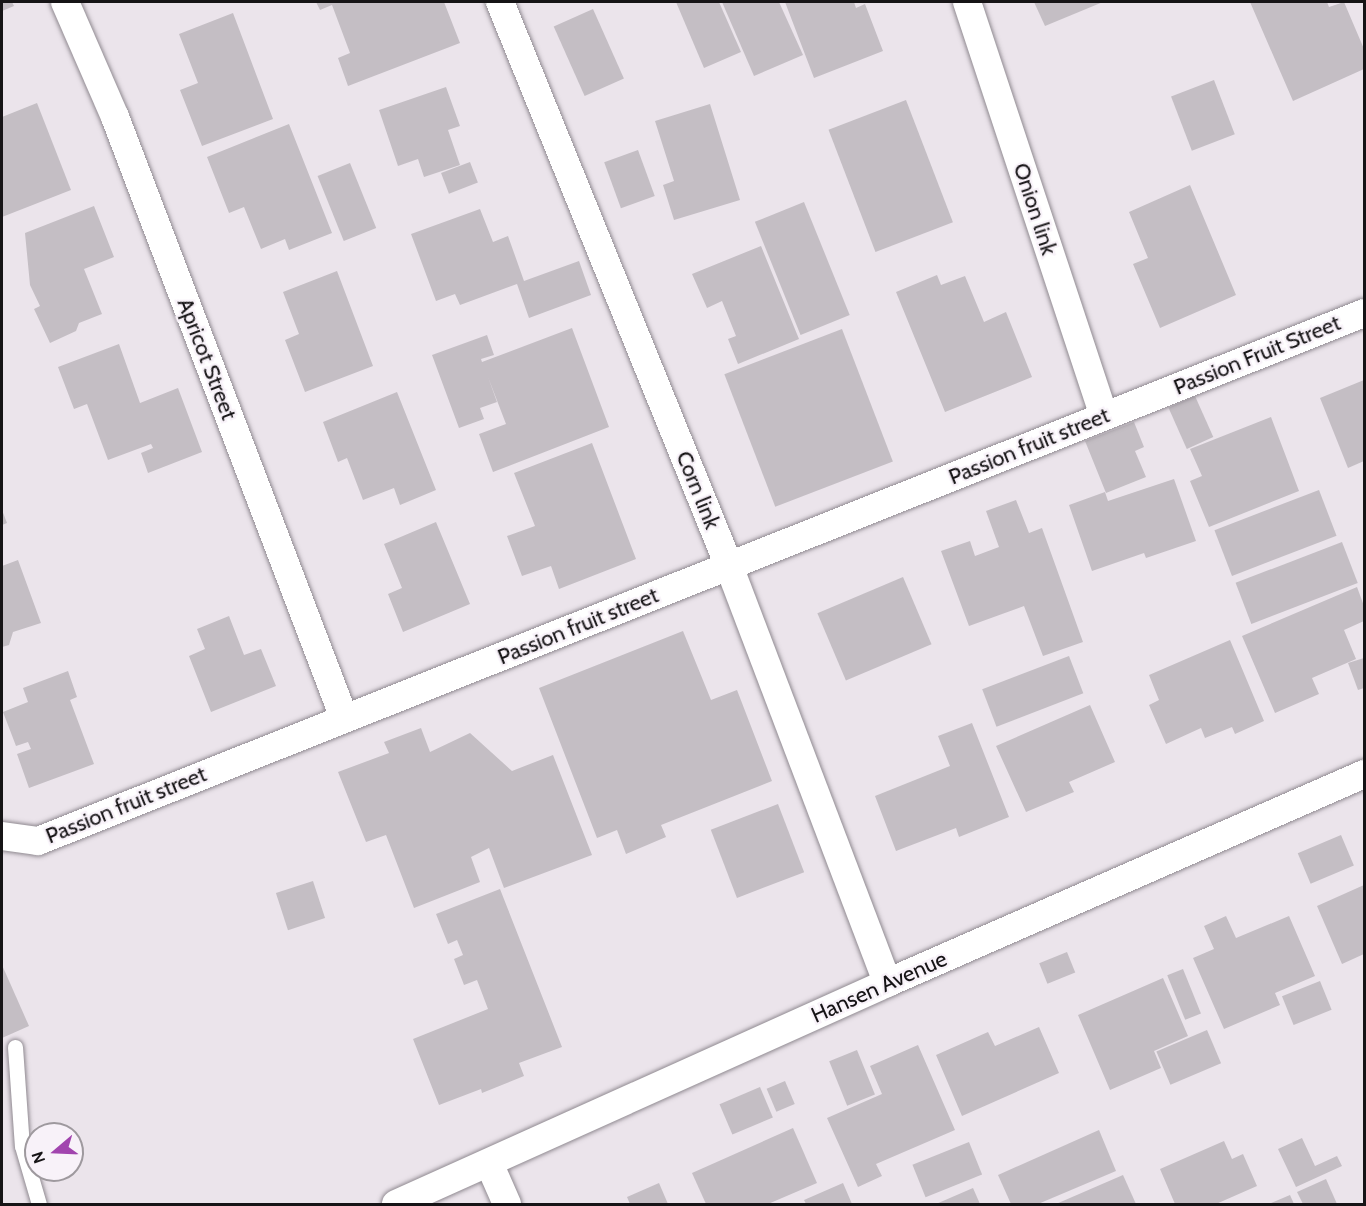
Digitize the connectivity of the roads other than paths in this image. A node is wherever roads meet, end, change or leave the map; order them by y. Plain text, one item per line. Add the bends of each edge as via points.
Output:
1 (65, 2) edge
2 (500, 2) edge
3 (967, 2) edge
4 (1365, 313) edge
5 (1150, 398) joint
6 (1104, 416) junction
7 (729, 566) junction
8 (344, 718) junction
9 (1365, 774) edge
10 (2, 837) edge
11 (886, 983) junction
12 (15, 1047) dead end
13 (489, 1163) junction
14 (39, 1204) edge
15 (396, 1204) edge
16 (507, 1204) edge

1 - 8 street, Apricot Street via 115,117
2 - 7 street, Corn link
3 - 6 street, Onion link
4 - 5 street, Passion Fruit Street
5 - 6 street, Passion fruit street
6 - 7 street, Passion fruit street
7 - 8 street, Passion fruit street
7 - 11 street, Corn link
8 - 10 street, Passion fruit street via 38,841
9 - 11 street, Hansen Avenue
11 - 13 street, Hansen Avenue
12 - 14 lane via 22,1146
13 - 15 street, Hansen Avenue
13 - 16 street

